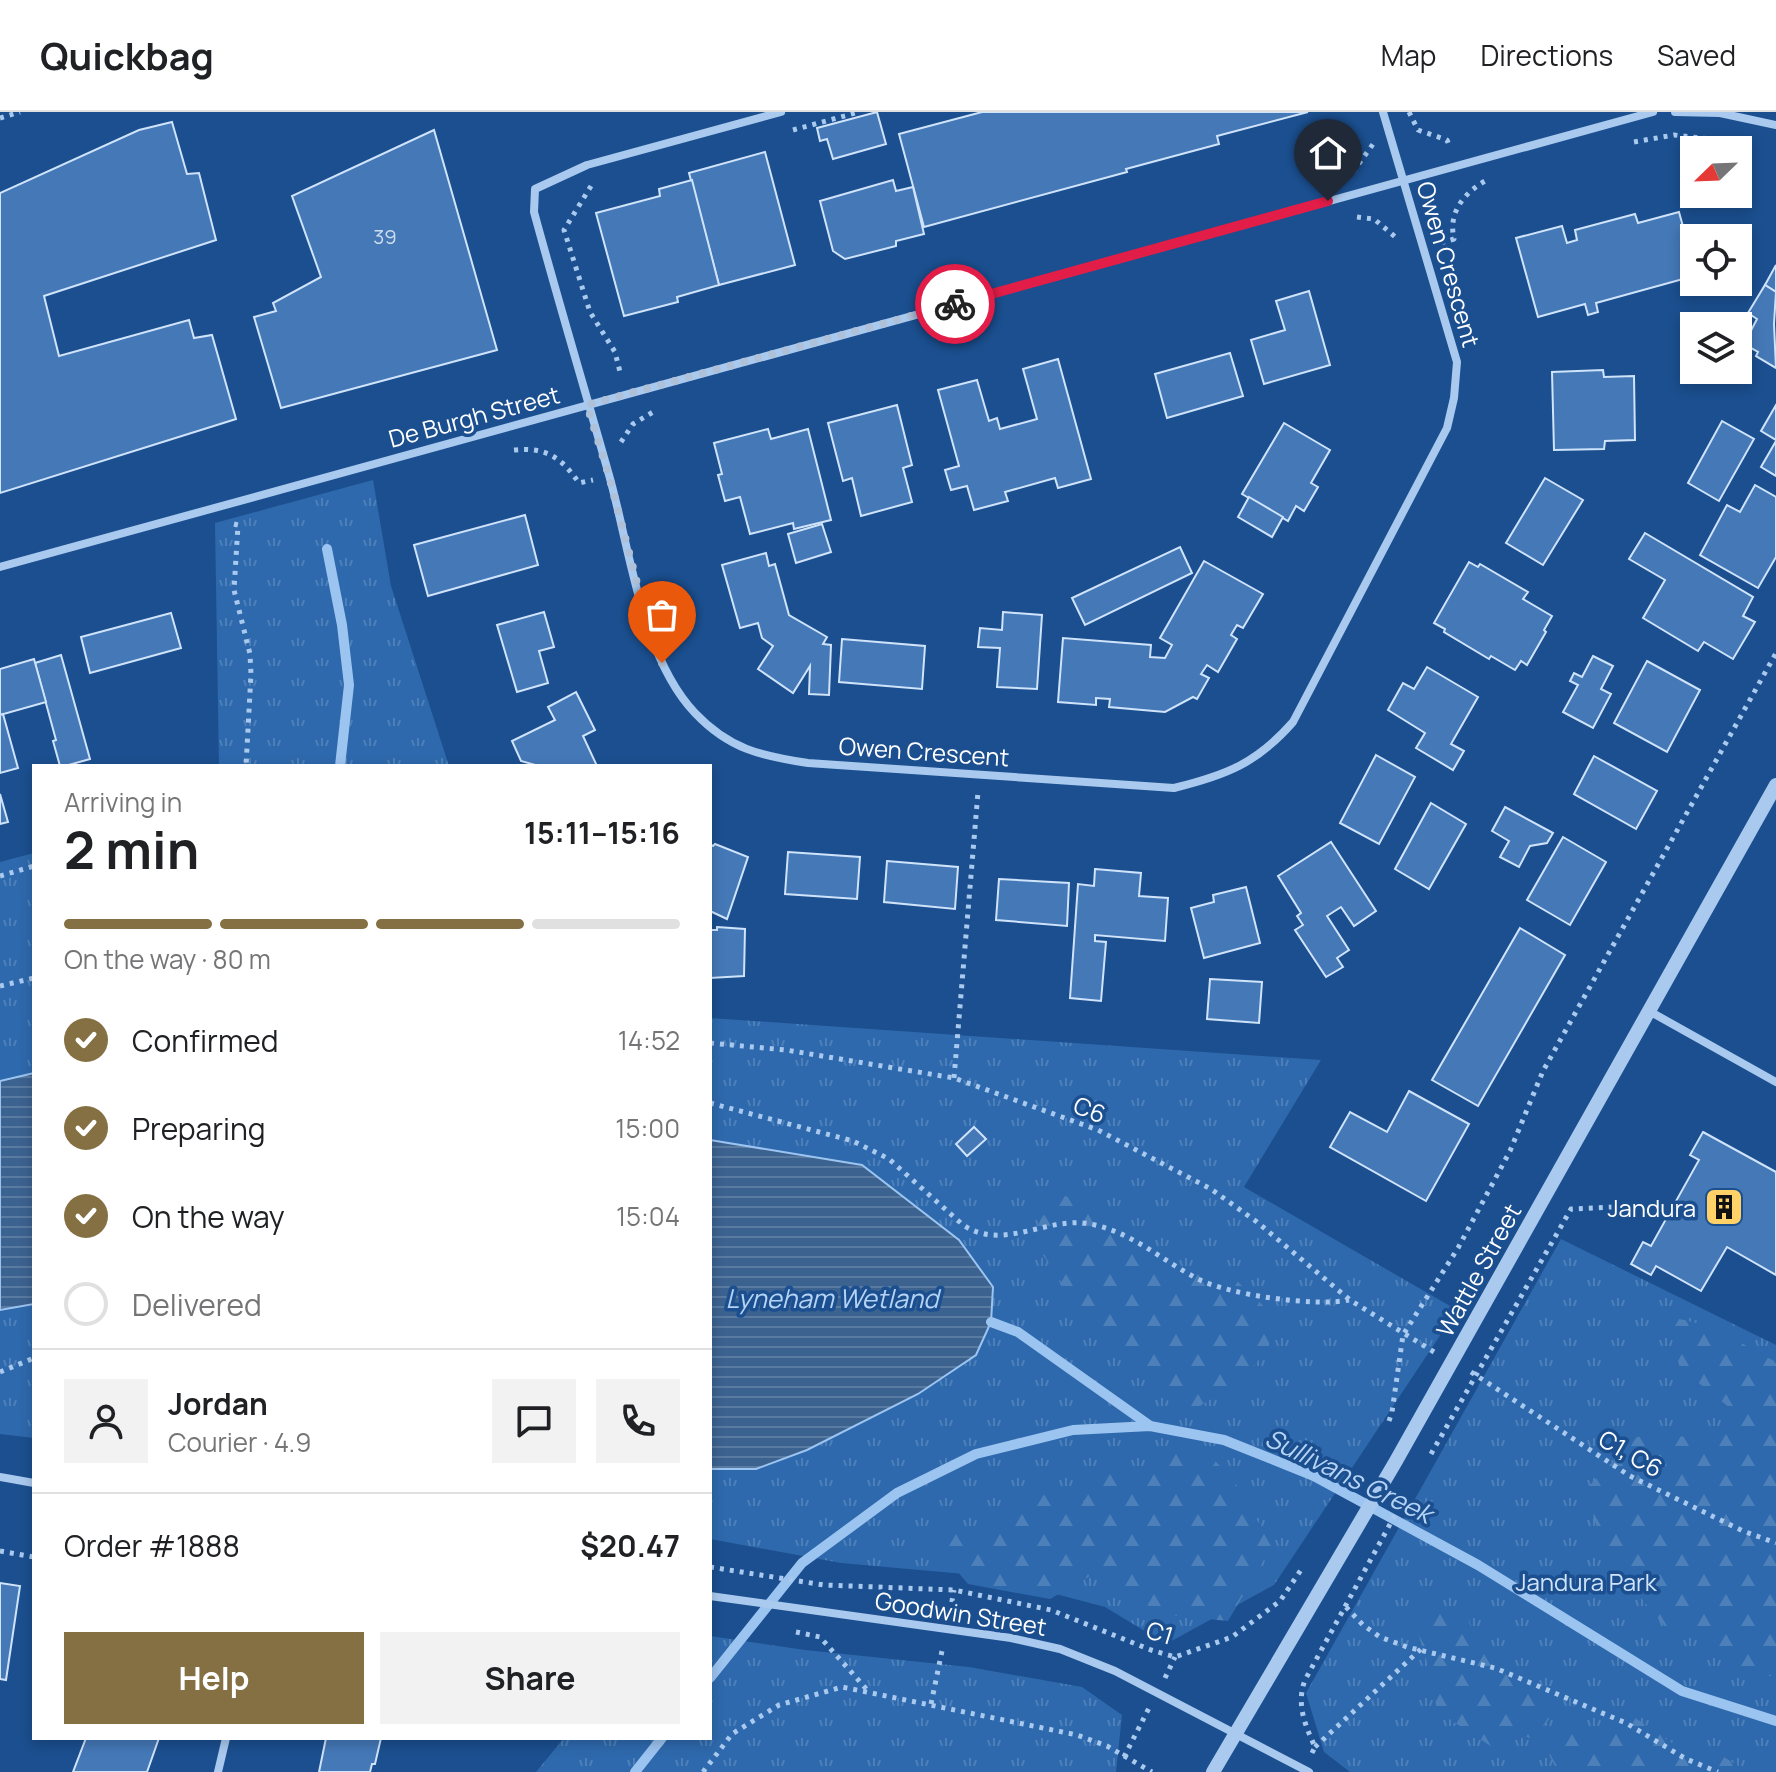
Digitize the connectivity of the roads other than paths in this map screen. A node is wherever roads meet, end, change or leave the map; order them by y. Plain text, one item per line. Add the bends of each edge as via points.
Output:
1 (781, 112) edge
2 (1383, 112) edge
3 (1653, 112) edge
4 (1675, 112) edge
5 (1776, 125) edge
6 (1403, 181) junction
7 (587, 405) junction
8 (0, 567) edge
9 (1776, 785) edge
10 (1649, 1011) junction
11 (1776, 1082) edge
12 (0, 1477) edge
13 (32, 1483) edge
14 (712, 1596) edge
15 (1236, 1732) junction
16 (226, 1740) edge
17 (1307, 1770) edge
18 (218, 1772) edge
19 (1213, 1772) edge

1 - 7 street, Owen Crescent via 587,165 535,189 534,212
2 - 6 street, Owen Crescent
3 - 6 street, De Burgh Street
4 - 5 street via 1720,113
6 - 7 street, De Burgh Street
6 - 7 street, Owen Crescent via 1457,362 1447,428 1293,722 1273,745 1227,774 1174,788 808,763 746,751 695,713 662,663
7 - 8 street, De Burgh Street
9 - 10 street, Wattle Street
10 - 11 street
10 - 15 street, Wattle Street via 1396,1461
12 - 13 street
14 - 15 street, Goodwin Street via 1060,1649
15 - 17 street, Goodwin Street
15 - 19 street, Wattle Street
16 - 18 street

